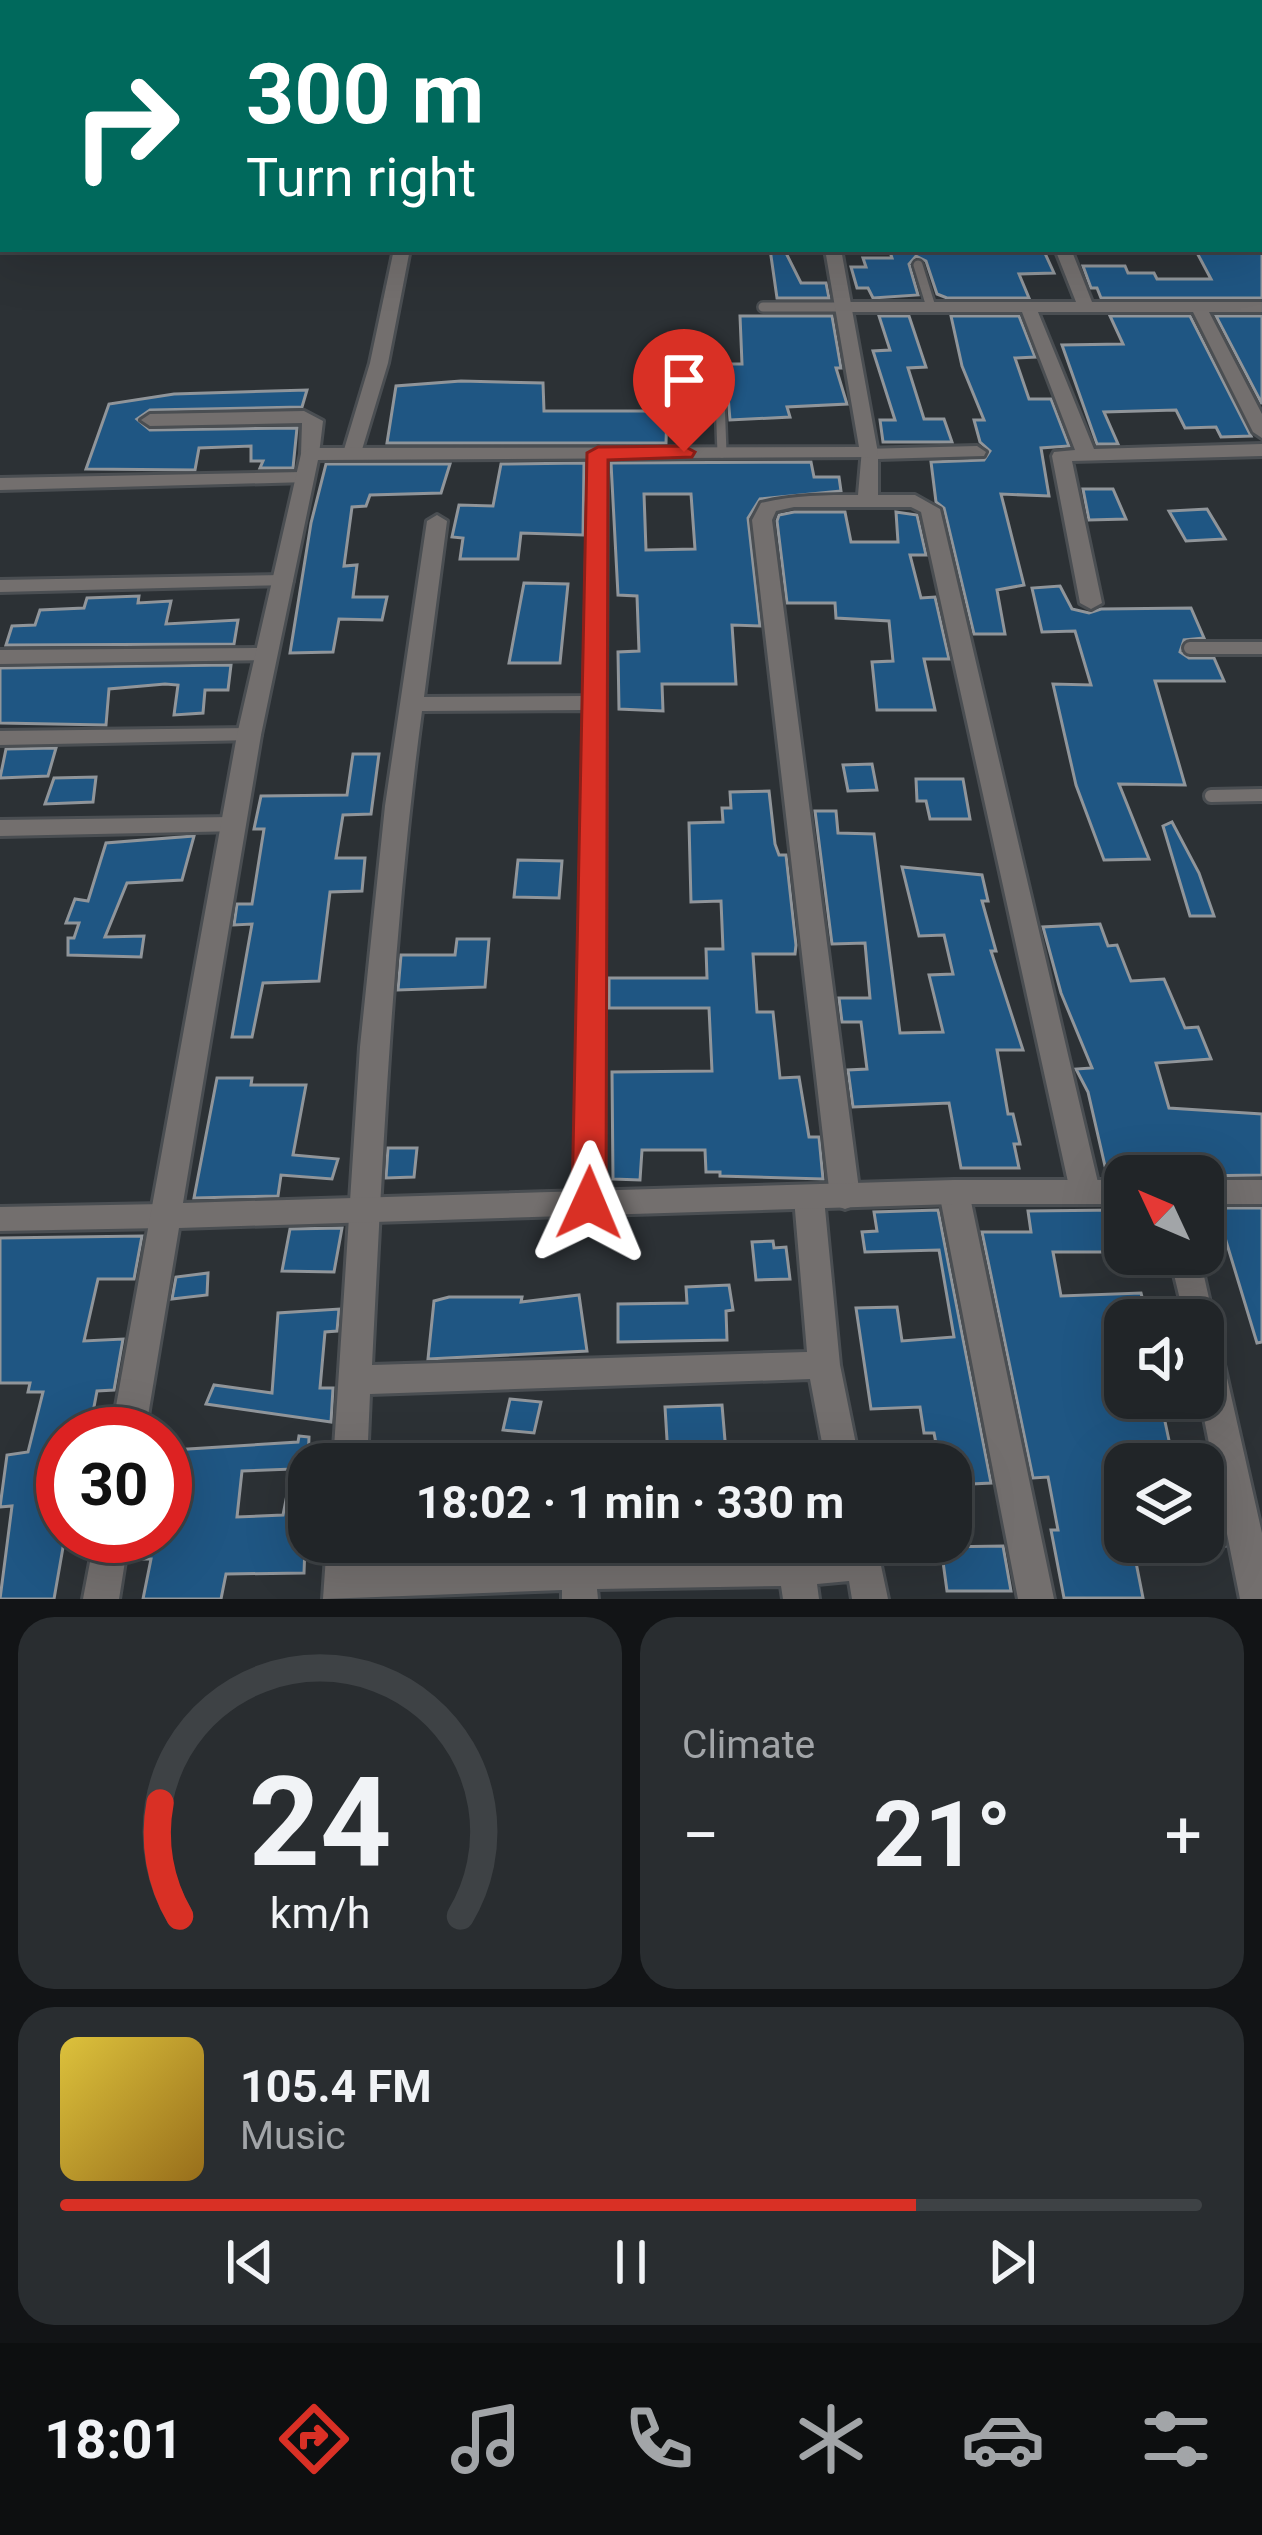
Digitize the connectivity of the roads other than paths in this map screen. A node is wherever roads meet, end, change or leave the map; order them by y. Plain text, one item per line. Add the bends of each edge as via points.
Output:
1 (401, 252) edge
2 (833, 252) edge
3 (1064, 252) edge
4 (918, 265) dead end
5 (763, 307) dead end
6 (844, 307) junction
7 (931, 307) junction
8 (1028, 307) junction
9 (1086, 307) junction
10 (1262, 307) edge
11 (1199, 308) junction
12 (720, 399) dead end
13 (150, 420) dead end
14 (1262, 432) edge
15 (1262, 450) edge
16 (722, 452) junction
17 (977, 452) dead end
18 (352, 453) junction
19 (598, 453) junction
20 (869, 453) junction
21 (1087, 453) junction
22 (306, 466) junction
23 (0, 484) edge
24 (868, 500) junction
25 (436, 521) dead end
26 (283, 581) junction
27 (0, 586) edge
28 (1090, 603) dead end
29 (1190, 648) dead end
30 (1262, 648) edge
31 (265, 655) junction
32 (0, 657) edge
33 (594, 703) junction
34 (412, 704) junction
35 (249, 735) junction
36 (0, 738) edge
37 (1262, 795) edge
38 (1211, 796) dead end
39 (233, 825) junction
40 (0, 828) edge
41 (1084, 1191) junction
42 (1104, 1191) edge
43 (954, 1192) junction
44 (1224, 1192) edge
45 (1262, 1192) edge
46 (845, 1197) junction
47 (809, 1198) junction
48 (589, 1203) junction
49 (366, 1210) junction
50 (163, 1216) junction
51 (0, 1219) edge
52 (824, 1366) junction
53 (355, 1380) junction
54 (132, 1407) edge
55 (1222, 1419) edge
56 (351, 1443) edge
57 (839, 1443) edge
58 (107, 1563) edge
59 (840, 1563) edge
60 (863, 1563) edge
61 (1256, 1578) edge
62 (799, 1584) edge
63 (579, 1586) edge
64 (341, 1590) edge
65 (101, 1599) edge
66 (870, 1599) edge
67 (1036, 1599) edge

1 - 18 street
2 - 6 street
3 - 9 street
4 - 7 lane
5 - 6 lane
6 - 7 street
6 - 20 street
7 - 8 street
8 - 9 street
8 - 21 street
9 - 11 street
10 - 11 street
11 - 14 street
12 - 16 lane
13 - 22 street via 304,418 316,429
15 - 21 street
16 - 19 street
16 - 20 street
17 - 20 street
18 - 19 street
18 - 22 street
19 - 33 street
20 - 24 street
21 - 28 street via 1060,459
22 - 23 street
22 - 26 street
24 - 41 street via 930,509
24 - 46 street via 777,503 762,520
25 - 34 street
26 - 27 street
26 - 31 street
29 - 30 lane
31 - 32 street
31 - 35 street
33 - 34 street
33 - 48 street
34 - 49 street via 374,1047
35 - 36 street
35 - 39 street
37 - 38 lane
39 - 40 street
39 - 50 street
41 - 42 street
41 - 43 street
43 - 46 street
43 - 67 street
44 - 45 street
46 - 47 street
47 - 48 street
47 - 52 street
48 - 49 street
49 - 50 street
49 - 53 street
50 - 51 street
50 - 54 street
52 - 53 street
52 - 57 street
53 - 56 street
55 - 61 street
58 - 65 street
59 - 62 street
60 - 66 street
62 - 63 street
63 - 64 street

